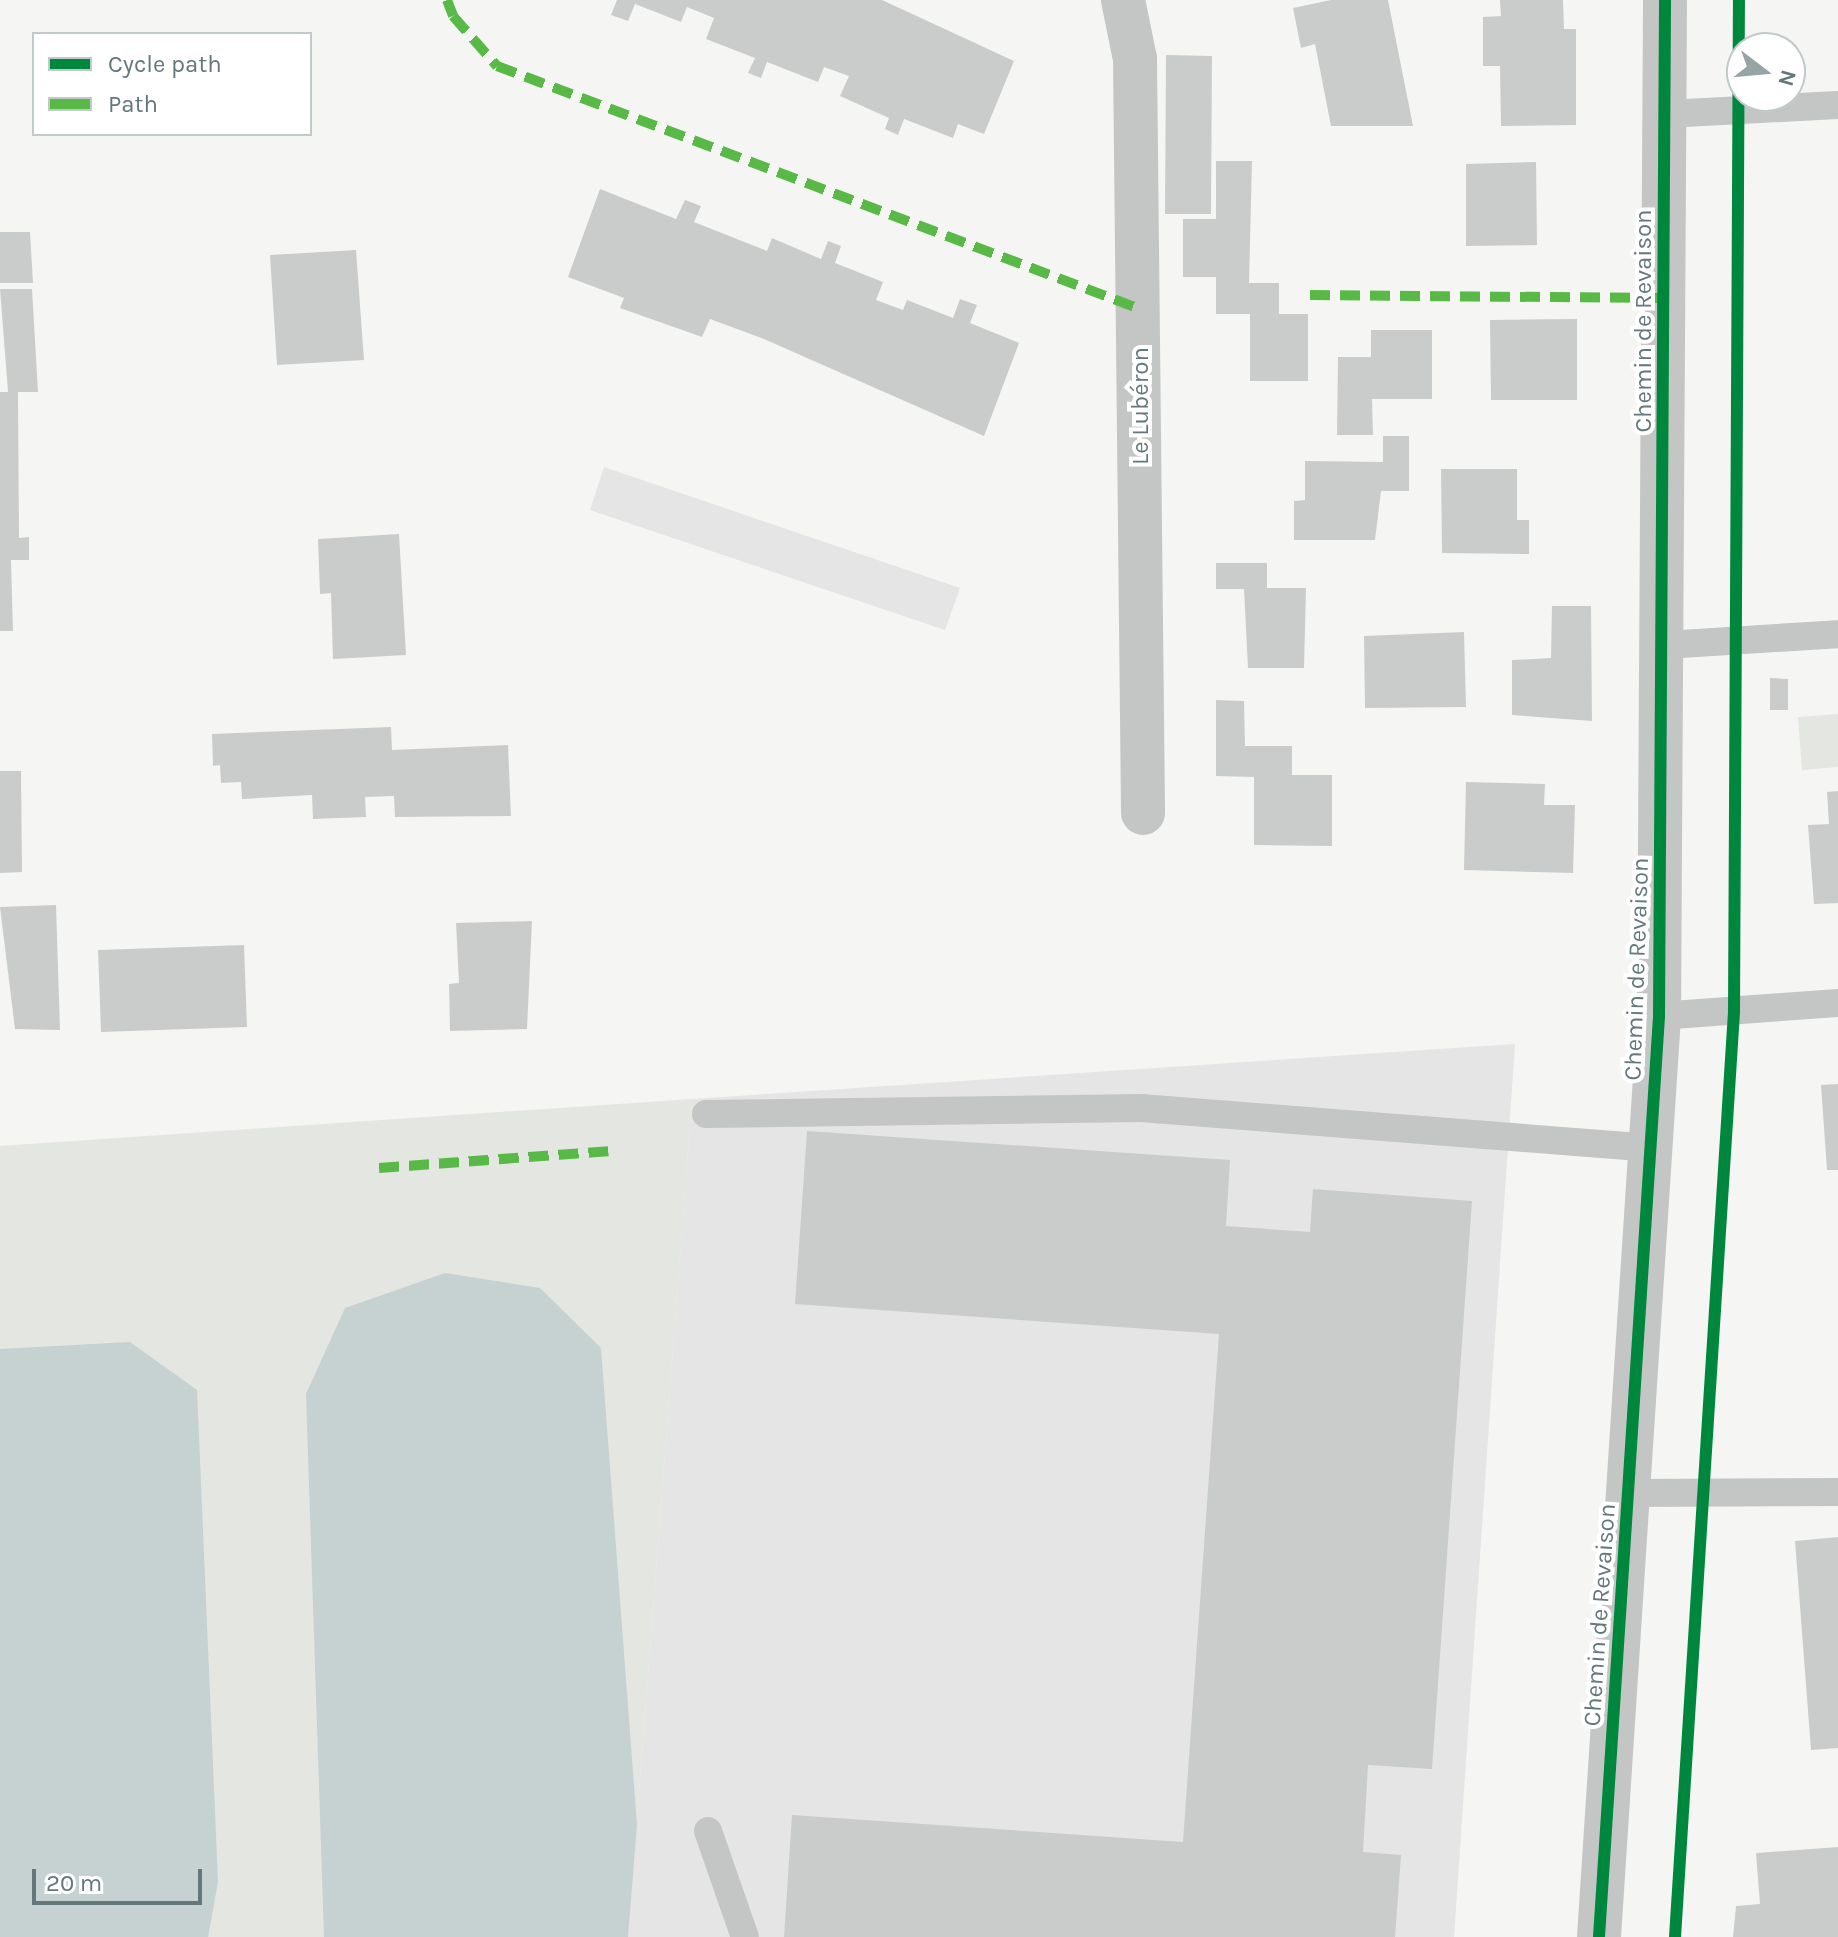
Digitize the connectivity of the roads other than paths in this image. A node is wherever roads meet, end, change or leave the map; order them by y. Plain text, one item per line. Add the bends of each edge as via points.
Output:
1 (1123, 0) edge
2 (1665, 0) edge
3 (1838, 105) edge
4 (1666, 114) junction
5 (1838, 634) edge
6 (1665, 645) junction
7 (1143, 813) dead end
8 (1838, 1003) edge
9 (1659, 1016) junction
10 (706, 1114) dead end
11 (1652, 1148) junction
12 (1838, 1492) edge
13 (1631, 1493) junction
14 (708, 1831) dead end
15 (745, 1937) edge
16 (1599, 1937) edge

1 - 7 street, Le Lubéron via 1135,59
2 - 4 street, Chemin de Revaison
3 - 4 lane
4 - 6 street, Chemin de Revaison
5 - 6 lane
6 - 9 street, Chemin de Revaison
8 - 9 lane
9 - 11 street, Chemin de Revaison
10 - 11 lane via 1141,1108
11 - 13 street, Chemin de Revaison
12 - 13 lane
13 - 16 street, Chemin de Revaison
14 - 15 lane

